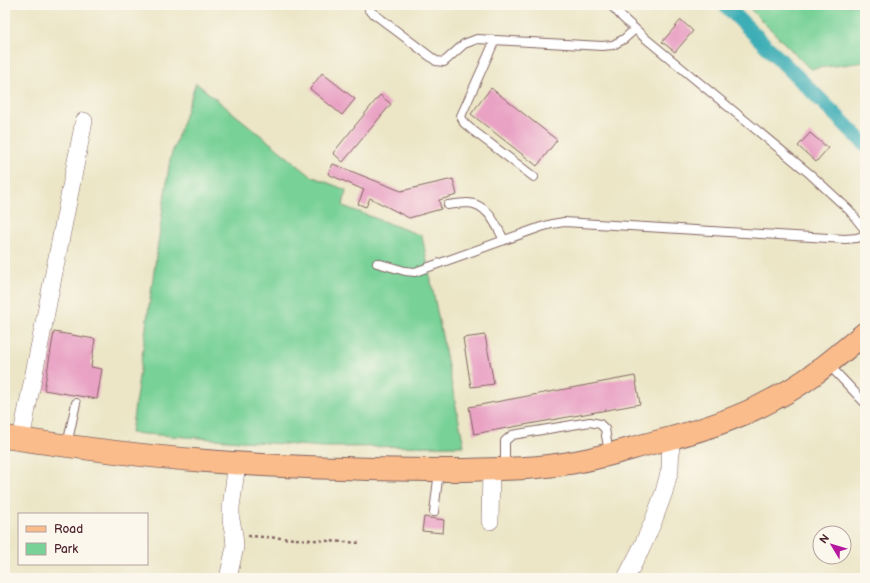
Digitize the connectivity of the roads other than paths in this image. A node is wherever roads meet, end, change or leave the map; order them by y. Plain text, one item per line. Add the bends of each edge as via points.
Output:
1 (611, 5) edge
2 (369, 10) dead end
3 (635, 29) junction
4 (495, 40) junction
5 (84, 121) dead end
6 (534, 177) dead end
7 (448, 205) dead end
8 (865, 230) edge
9 (865, 235) edge
10 (504, 240) junction
11 (377, 263) dead end
12 (865, 333) edge
13 (828, 363) junction
14 (76, 403) dead end
15 (865, 403) edge
16 (13, 438) edge
17 (671, 439) junction
18 (67, 445) junction
19 (610, 454) junction
20 (236, 463) junction
21 (439, 470) junction
22 (498, 470) junction
23 (434, 512) dead end
24 (490, 521) dead end
25 (228, 578) edge
26 (626, 578) edge

1 - 3 lane
2 - 4 lane via 436,61 444,62 464,44 477,39
3 - 4 lane via 624,39 602,46
3 - 8 lane via 810,174 849,210
4 - 6 lane via 461,116 470,129
5 - 16 street
7 - 10 lane via 469,203 482,207 490,215
9 - 10 lane via 845,239 564,222 540,227
10 - 11 lane via 415,272 405,272
12 - 13 main road
13 - 15 lane
13 - 17 main road via 775,399 710,427
14 - 18 lane
16 - 18 main road
17 - 19 main road
17 - 26 street via 670,470 664,492 642,548
18 - 20 main road via 150,456
19 - 22 main road via 542,467
19 - 22 lane via 605,429 600,424 590,422 512,435 506,441
20 - 21 main road
20 - 25 street via 231,507 235,547
21 - 22 main road
21 - 23 lane
22 - 24 street

